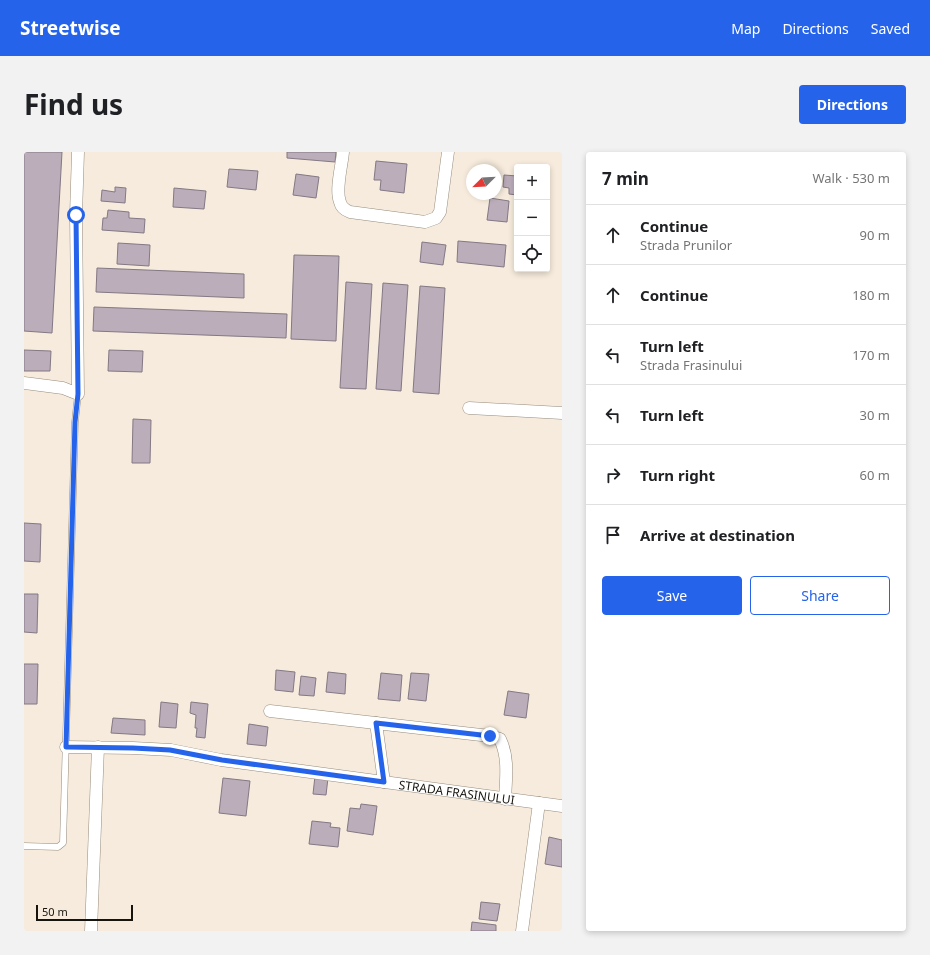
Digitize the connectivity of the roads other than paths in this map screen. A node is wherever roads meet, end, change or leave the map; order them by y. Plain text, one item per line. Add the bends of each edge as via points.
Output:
1 (78, 152) edge
2 (343, 152) edge
3 (448, 152) edge
4 (24, 383) edge
5 (78, 394) junction
6 (469, 408) dead end
7 (562, 413) edge
8 (270, 711) dead end
9 (376, 723) junction
10 (66, 747) junction
11 (98, 747) junction
12 (384, 782) junction
13 (505, 799) junction
14 (539, 803) junction
15 (562, 806) edge
16 (24, 846) edge
17 (91, 931) edge
18 (522, 931) edge

1 - 5 street
2 - 3 street via 338,194 345,210 425,222 436,218 440,212
4 - 5 street via 63,388
5 - 10 lane via 75,422
6 - 7 street
8 - 9 street
9 - 12 street
9 - 13 street via 500,739 506,764
10 - 11 street, STRADA FRASINULUI
10 - 16 lane via 63,843 58,847
11 - 12 street, STRADA FRASINULUI via 170,750 222,760
11 - 17 street
12 - 13 street, STRADA FRASINULUI
13 - 14 street, STRADA FRASINULUI
14 - 15 street, STRADA FRASINULUI
14 - 18 street

